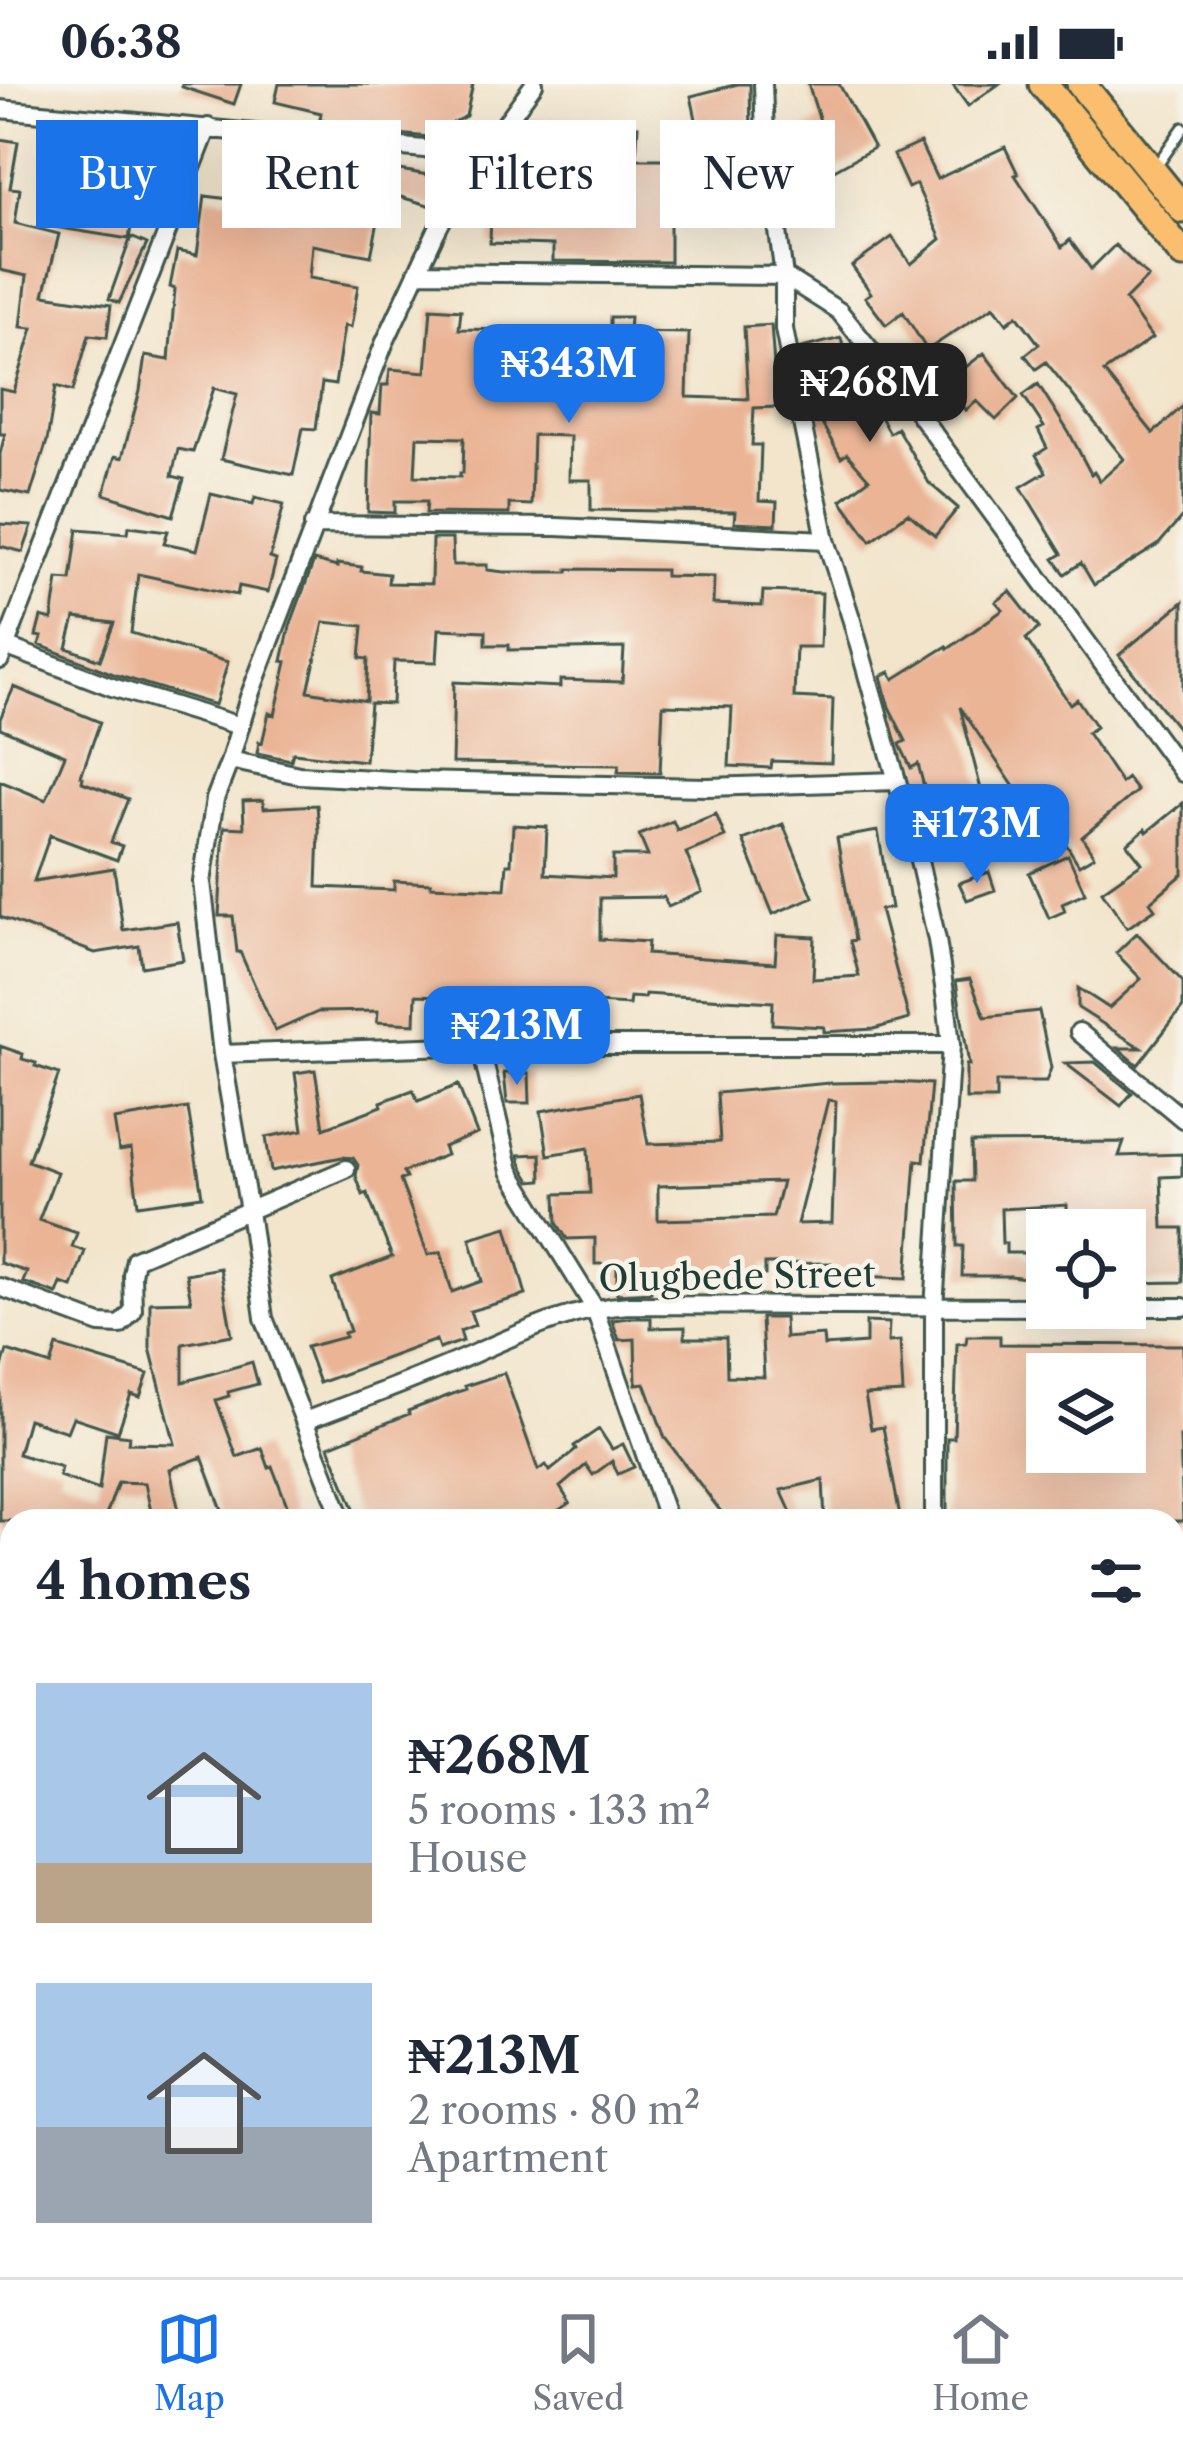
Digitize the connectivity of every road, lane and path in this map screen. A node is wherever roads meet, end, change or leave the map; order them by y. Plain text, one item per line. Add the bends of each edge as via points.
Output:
1 (534, 84) edge
2 (763, 84) edge
3 (1043, 84) edge
4 (1081, 84) edge
5 (0, 110) edge
6 (508, 120) edge
7 (208, 127) junction
8 (1183, 128) edge
9 (425, 149) edge
10 (1151, 172) junction
11 (1183, 208) edge
12 (439, 228) edge
13 (1183, 254) edge
14 (417, 272) junction
15 (784, 276) junction
16 (314, 525) junction
17 (826, 540) junction
18 (2, 650) edge
19 (240, 726) junction
20 (230, 760) junction
21 (1183, 773) edge
22 (897, 782) junction
23 (1079, 1031) dead end
24 (480, 1045) junction
25 (951, 1045) junction
26 (222, 1054) junction
27 (1183, 1119) edge
28 (346, 1169) dead end
29 (249, 1211) junction
30 (0, 1287) edge
31 (594, 1307) junction
32 (934, 1307) junction
33 (1026, 1307) edge
34 (1146, 1307) edge
35 (1183, 1307) edge
36 (305, 1420) junction
37 (337, 1509) edge
38 (664, 1509) edge
39 (934, 1509) edge

1 - 6 street
2 - 15 street
3 - 13 main road
4 - 10 main road
5 - 7 street
7 - 9 street
7 - 18 street
8 - 10 lane
10 - 11 main road
12 - 14 street
14 - 15 street
14 - 16 street
15 - 17 street via 784,329
15 - 21 street via 838,310 889,373
16 - 17 street
16 - 19 street
17 - 22 street
18 - 19 street
19 - 20 street
20 - 22 street via 299,776 412,781
20 - 26 street via 202,882
22 - 25 street via 937,940
23 - 27 street
24 - 25 street
24 - 26 street
24 - 31 street via 511,1171
25 - 32 street
26 - 29 street
28 - 29 street
29 - 30 street via 135,1259 133,1311 120,1324
29 - 36 street via 264,1318
31 - 32 street, Olugbede Street
31 - 36 street, Olugbede Street
31 - 38 street
32 - 33 street, Olugbede Street
32 - 39 street
34 - 35 street
36 - 37 street

